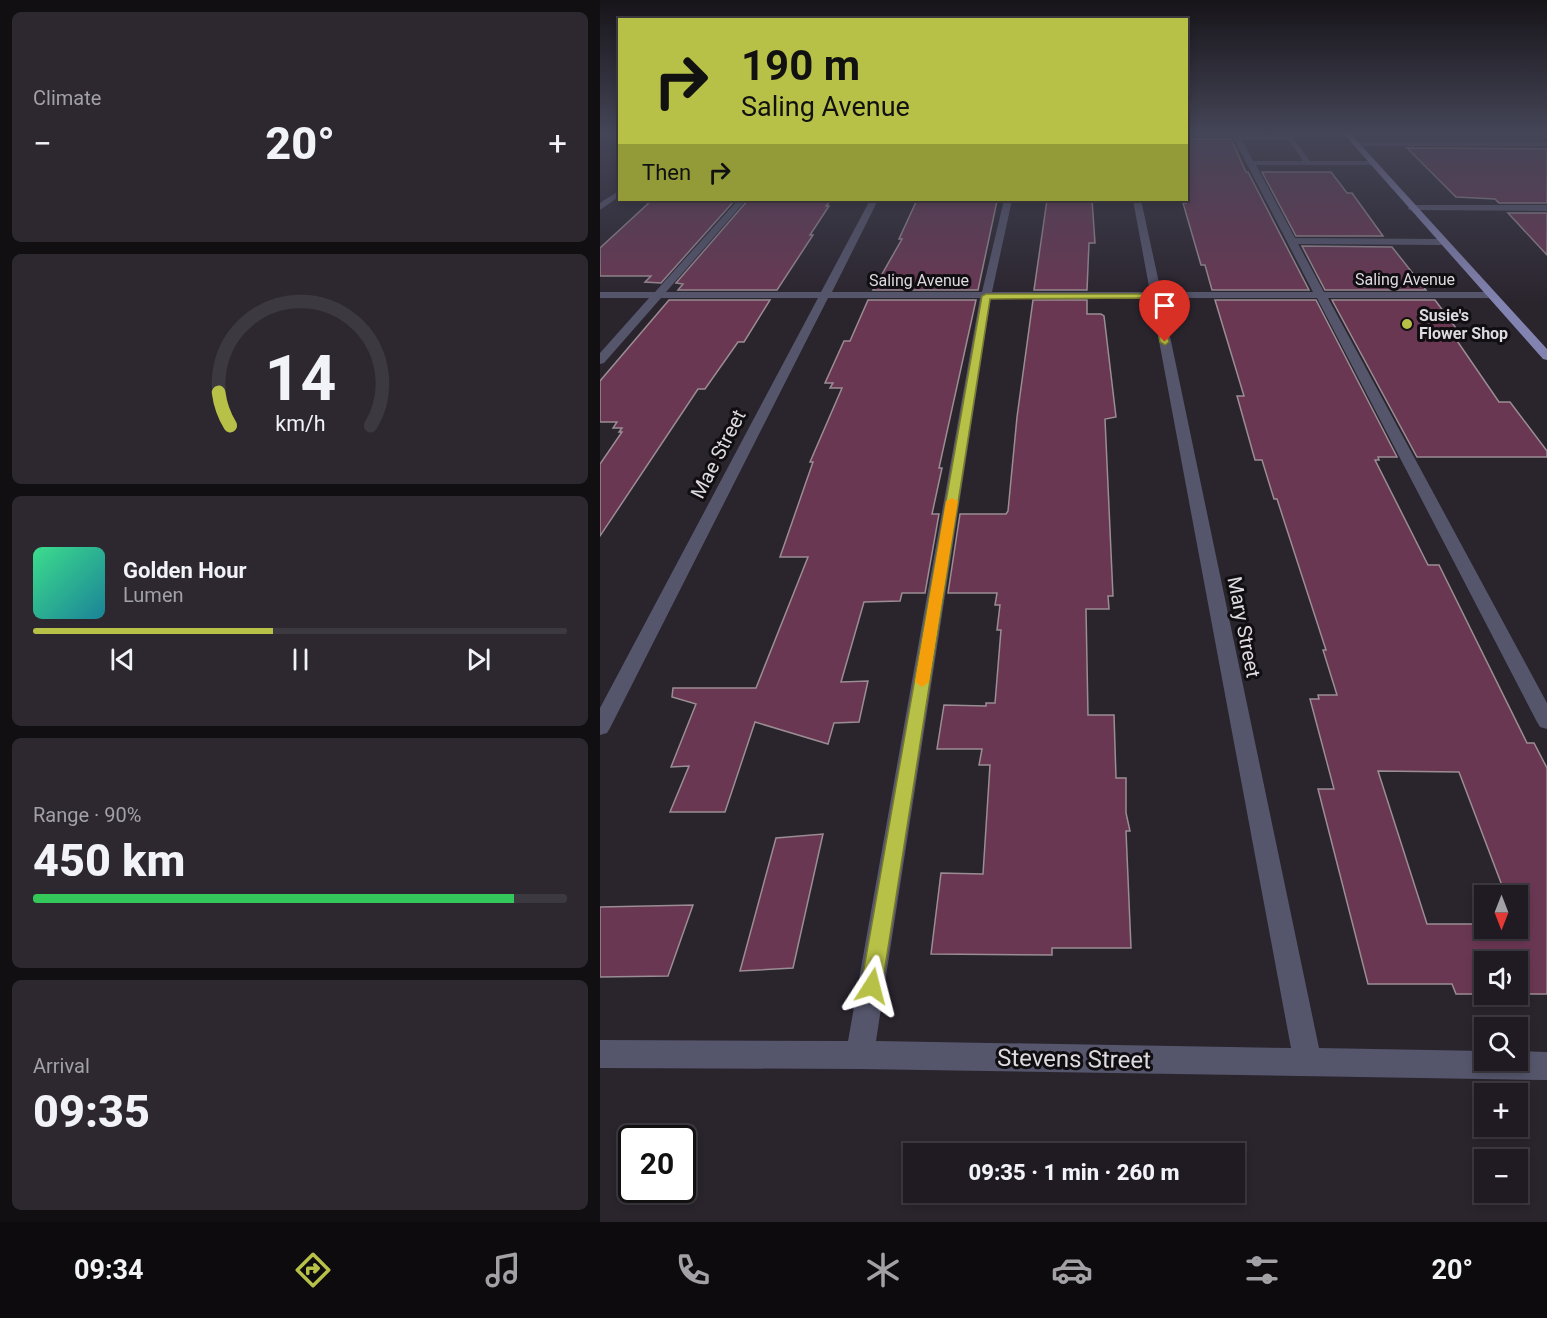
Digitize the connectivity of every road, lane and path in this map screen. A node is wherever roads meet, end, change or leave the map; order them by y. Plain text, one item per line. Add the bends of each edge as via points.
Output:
1 (1265, 189) edge
2 (1395, 189) edge
3 (618, 194) edge
4 (741, 201) edge
5 (873, 201) edge
6 (1008, 201) edge
7 (1137, 201) edge
8 (600, 207) edge
9 (1412, 208) junction
10 (1547, 208) edge
11 (1292, 241) junction
12 (1442, 242) junction
13 (600, 295) edge
14 (658, 295) junction
15 (1320, 295) junction
16 (1490, 295) junction
17 (824, 296) junction
18 (986, 296) junction
19 (1155, 296) junction
20 (1547, 356) edge
21 (600, 360) edge
22 (1547, 722) edge
23 (600, 728) edge
24 (600, 1054) edge
25 (860, 1055) junction
26 (1308, 1063) junction
27 (1547, 1066) edge

1 - 11 street
2 - 9 main road
3 - 8 street
4 - 14 street
5 - 17 street, Mae Street
6 - 18 street
7 - 19 street, Mary Street
9 - 10 street
9 - 12 main road
11 - 12 street
11 - 15 street
12 - 16 main road
13 - 14 street, Saling Avenue
14 - 17 street, Saling Avenue
14 - 21 street
15 - 16 street, Saling Avenue
15 - 19 street, Saling Avenue
15 - 22 street
16 - 20 main road
17 - 18 street, Saling Avenue
17 - 23 street, Mae Street
18 - 19 street, Saling Avenue
18 - 25 street
19 - 26 street, Mary Street
24 - 25 street, Stevens Street
25 - 26 street, Stevens Street
26 - 27 street, Stevens Street

